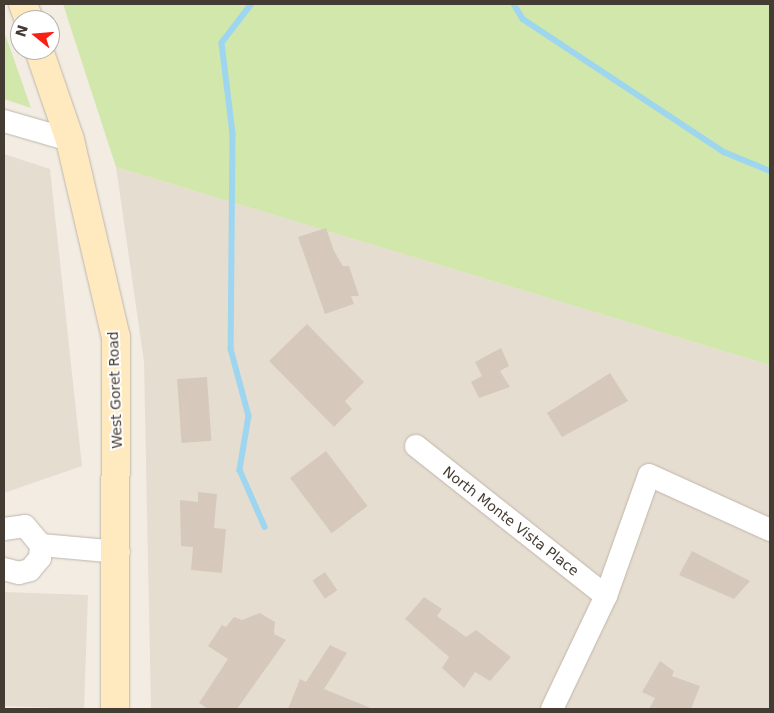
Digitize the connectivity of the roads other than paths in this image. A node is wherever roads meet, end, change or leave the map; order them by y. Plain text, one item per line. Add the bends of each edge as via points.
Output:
1 (42, 60) edge
2 (4, 121) edge
3 (70, 140) junction
4 (416, 446) dead end
5 (4, 529) edge
6 (770, 530) edge
7 (41, 545) junction
8 (119, 552) junction
9 (5, 571) edge
10 (606, 596) junction
11 (115, 709) edge
12 (552, 709) edge

1 - 3 street, West Goret Road
2 - 3 street
3 - 8 street, West Goret Road via 116,337
4 - 10 street, North Monte Vista Place
5 - 7 street via 25,526
6 - 10 street via 649,475
7 - 8 street
7 - 9 street via 40,558 30,570
8 - 11 street, West Goret Road
10 - 12 street

